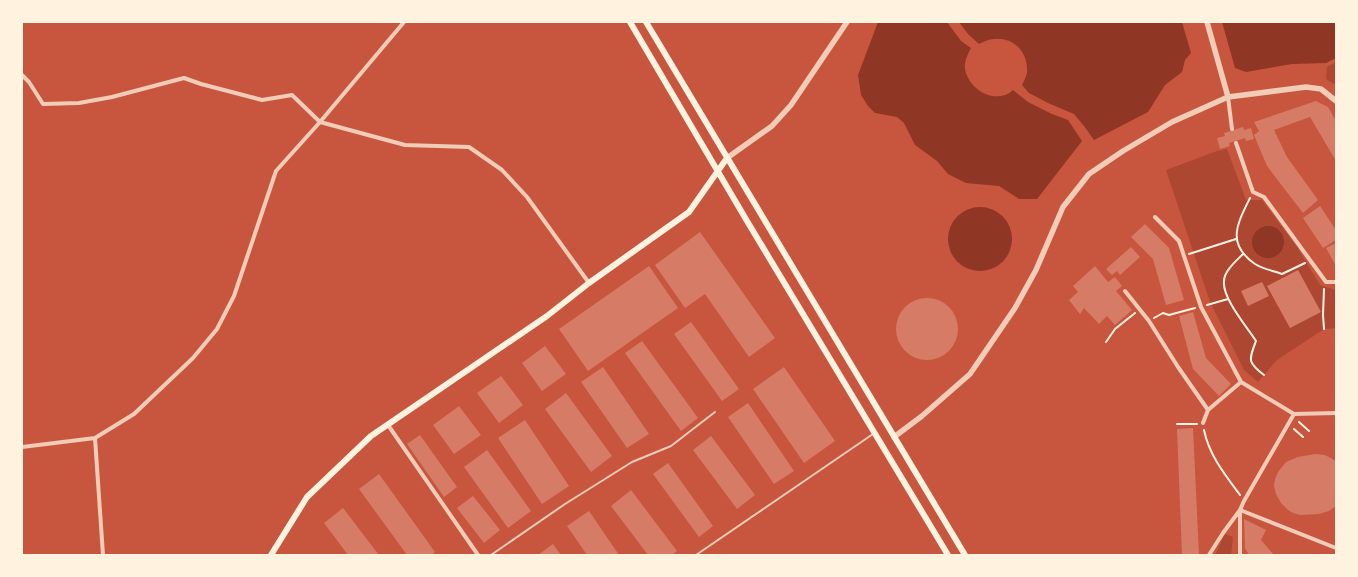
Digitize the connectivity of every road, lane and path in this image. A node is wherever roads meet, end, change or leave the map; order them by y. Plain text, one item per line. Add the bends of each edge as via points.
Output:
1 (404, 22) edge
2 (630, 22) edge
3 (646, 22) edge
4 (847, 22) edge
5 (1207, 22) edge
6 (22, 75) edge
7 (1228, 97) junction
8 (1336, 101) edge
9 (320, 122) junction
10 (1232, 129) dead end
11 (1236, 143) dead end
12 (727, 158) junction
13 (718, 171) junction
14 (1253, 192) junction
15 (1155, 216) dead end
16 (1236, 239) junction
17 (1243, 254) junction
18 (1184, 256) junction
19 (1310, 260) junction
20 (1326, 282) junction
21 (1336, 282) edge
22 (589, 283) junction
23 (1125, 291) dead end
24 (1228, 299) junction
25 (1201, 307) junction
26 (1139, 309) junction
27 (1149, 321) junction
28 (1324, 329) dead end
29 (1106, 342) dead end
30 (1264, 375) dead end
31 (1241, 382) junction
32 (1208, 410) junction
33 (715, 412) dead end
34 (1336, 413) edge
35 (1294, 414) junction
36 (1299, 422) dead end
37 (1203, 423) junction
38 (1177, 424) dead end
39 (1288, 424) junction
40 (388, 425) junction
41 (1309, 431) dead end
42 (874, 433) junction
43 (894, 437) junction
44 (1303, 437) dead end
45 (95, 438) junction
46 (22, 447) edge
47 (1244, 501) junction
48 (1240, 510) junction
49 (1336, 548) edge
50 (103, 555) edge
51 (271, 555) edge
52 (478, 555) edge
53 (491, 555) edge
54 (696, 555) edge
55 (948, 555) edge
56 (965, 555) edge
57 (1209, 555) edge
58 (1240, 555) edge

1 - 9 street
2 - 13 main road
3 - 12 main road
4 - 12 street via 791,105 772,126
5 - 7 street
6 - 9 street via 43,104 79,104 184,78 262,100 292,95
7 - 8 street via 1306,87 1321,89
7 - 10 street
7 - 43 street via 1172,122 1089,174 1063,207 1036,270 1015,308 970,374
9 - 22 street via 405,145 468,147 502,170 527,197
9 - 45 street via 276,171 234,296 217,329 193,358 134,414
11 - 14 street
12 - 13 main road
12 - 43 main road
13 - 22 main road via 689,212
13 - 42 main road
14 - 16 path via 1239,220
14 - 19 street via 1264,197
15 - 18 street via 1179,241
16 - 17 path
16 - 18 path
17 - 19 path via 1256,264 1282,274
17 - 24 path via 1230,266 1224,281
18 - 25 street
19 - 20 street
20 - 21 street
20 - 28 path via 1323,291
22 - 40 main road via 547,316
23 - 26 street
24 - 25 path
24 - 30 path via 1256,341 1250,358 1254,367
25 - 27 path via 1169,315 1163,313
25 - 31 street
26 - 27 street
26 - 29 path via 1116,329
27 - 32 street
31 - 32 street
31 - 35 street
32 - 37 street
33 - 53 lane via 671,446 632,462
34 - 35 street
35 - 39 street
36 - 41 path
37 - 38 path
37 - 47 path via 1207,442 1218,464
39 - 44 path
39 - 47 street
40 - 51 main road via 371,436 307,498
40 - 52 street
42 - 54 lane
42 - 55 main road
43 - 56 main road
45 - 46 street
45 - 50 street
47 - 48 street
48 - 49 street
48 - 57 street
48 - 58 street

